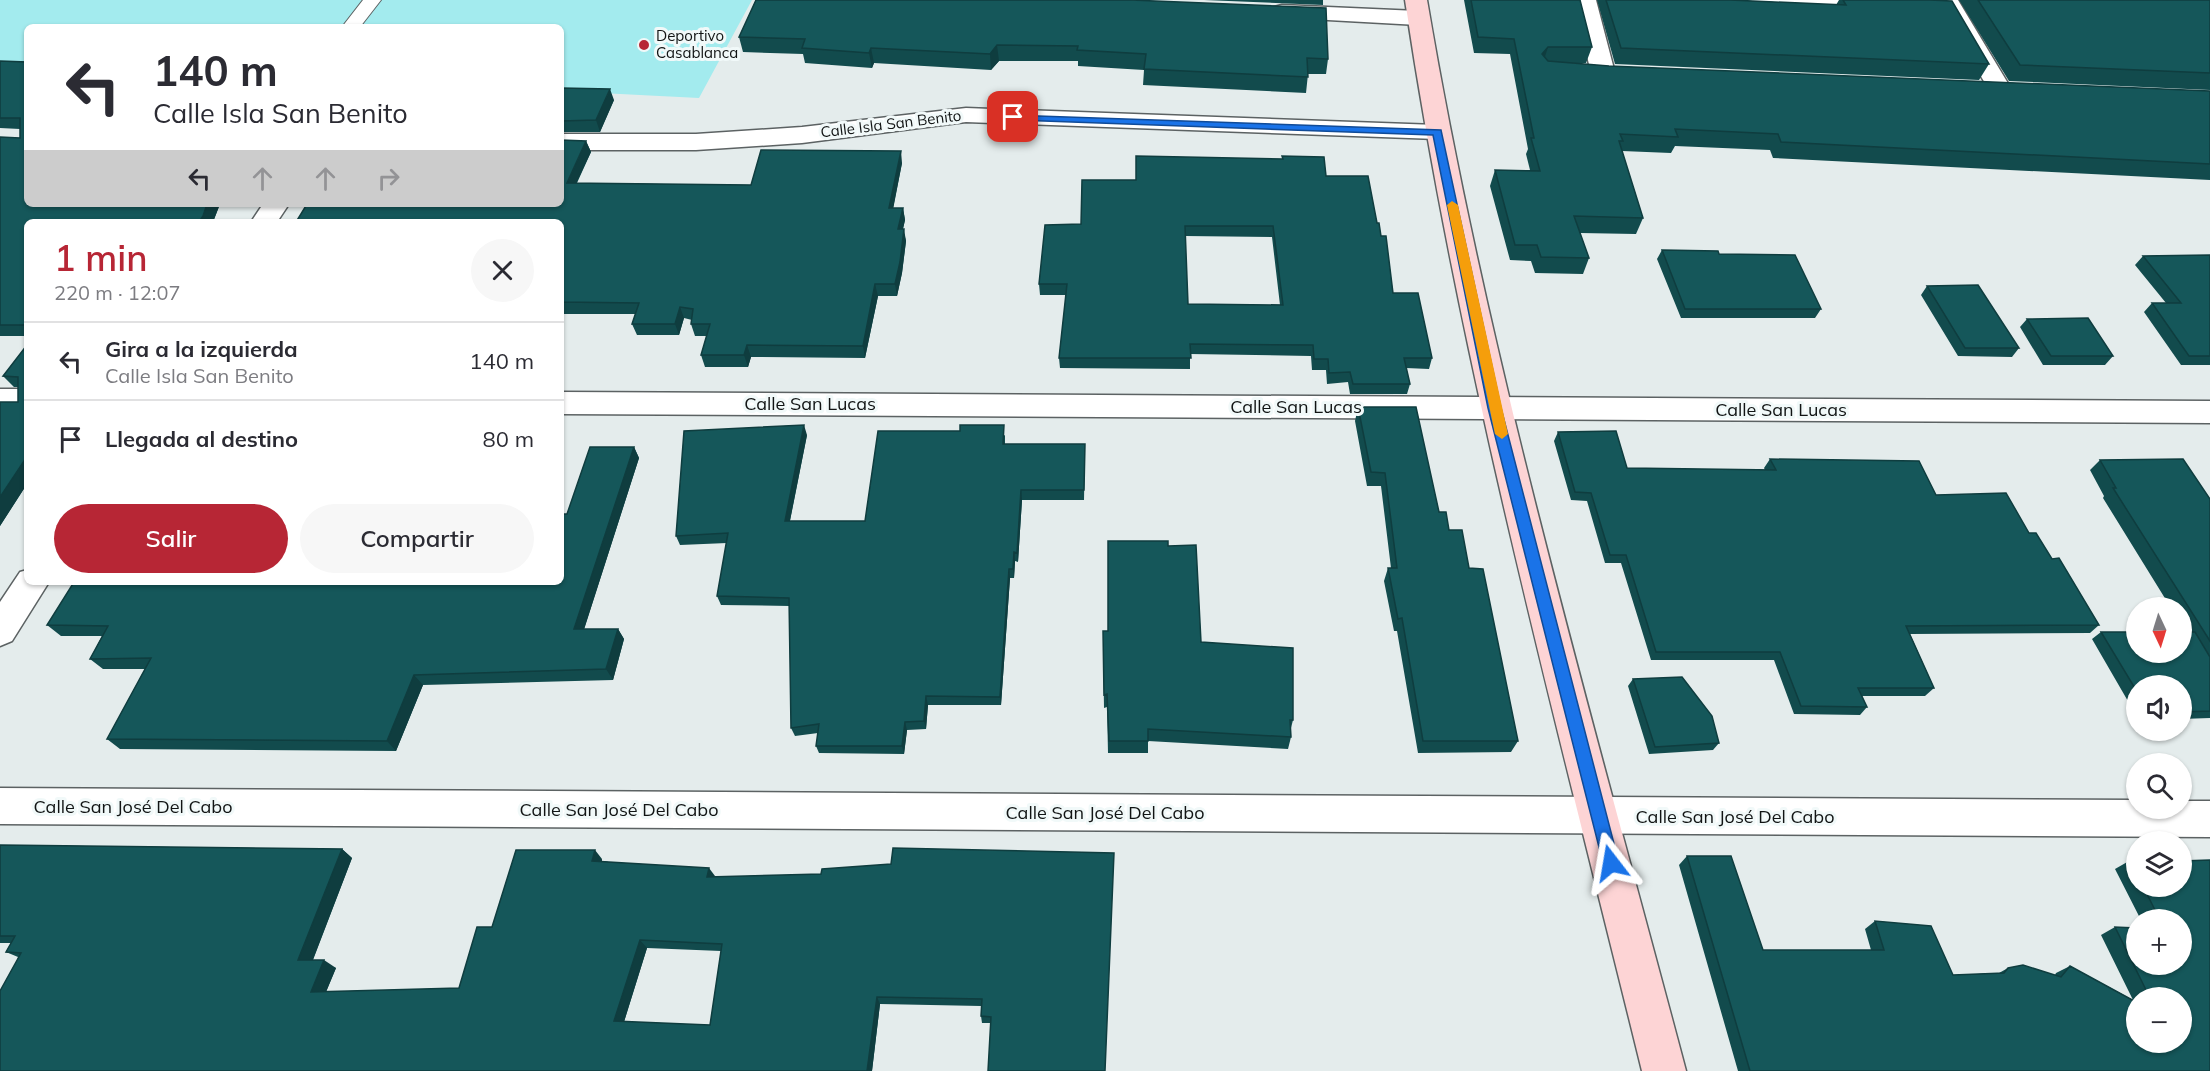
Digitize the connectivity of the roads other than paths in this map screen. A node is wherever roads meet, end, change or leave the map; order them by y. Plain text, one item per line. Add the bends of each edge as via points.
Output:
1 (372, 0) edge
2 (1585, 0) edge
3 (1744, 0) edge
4 (1944, 6) edge
5 (1884, 7) edge
6 (1417, 9) edge
7 (1263, 11) edge
8 (353, 24) edge
9 (1604, 73) edge
10 (2000, 90) edge
11 (1437, 132) junction
12 (564, 142) edge
13 (0, 400) edge
14 (24, 400) edge
15 (564, 403) edge
16 (1495, 408) junction
17 (2210, 412) edge
18 (30, 585) edge
19 (0, 631) edge
20 (0, 806) edge
21 (1599, 817) junction
22 (2210, 819) edge
23 (1664, 1071) edge

1 - 8 lane
2 - 9 street
3 - 5 lane
4 - 10 street
6 - 7 street
6 - 11 main road
11 - 12 street, Calle Isla San Benito via 966,115 802,135 696,142
11 - 16 main road
13 - 14 street
15 - 16 street, Calle San Lucas
16 - 17 street, Calle San Lucas
16 - 21 main road
18 - 19 street
20 - 21 street, Calle San José Del Cabo
21 - 22 street, Calle San José Del Cabo
21 - 23 main road

